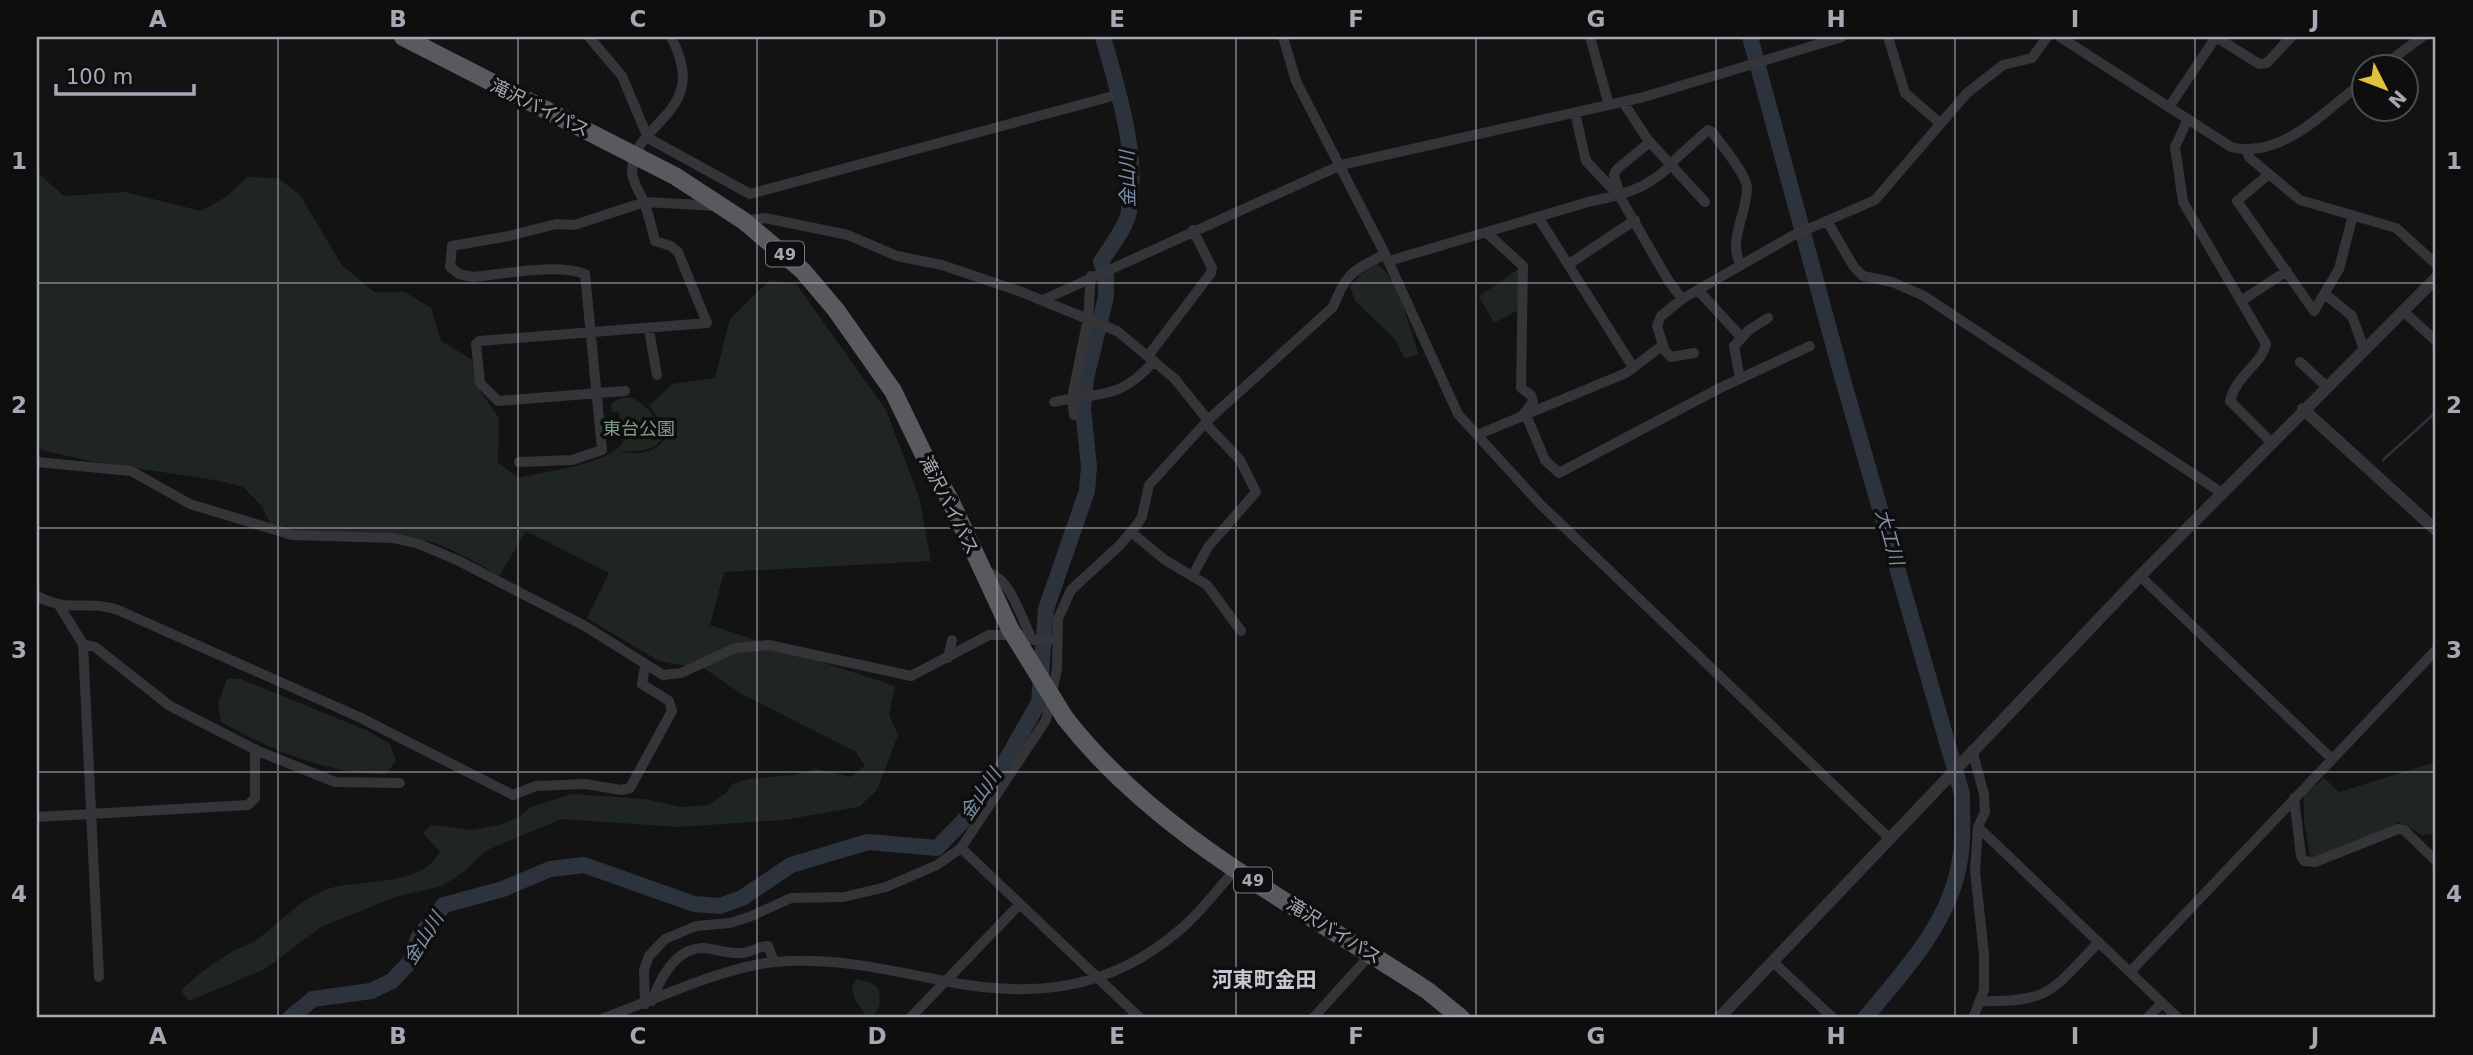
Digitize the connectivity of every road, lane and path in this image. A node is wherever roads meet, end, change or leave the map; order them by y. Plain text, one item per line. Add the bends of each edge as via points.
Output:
1 (403, 37) edge
2 (589, 37) edge
3 (671, 37) edge
4 (1283, 37) edge
5 (1590, 37) edge
6 (1842, 37) edge
7 (1888, 37) edge
8 (2047, 37) edge
9 (2060, 37) edge
10 (2216, 37) edge
11 (2291, 37) edge
12 (2422, 37) edge
13 (2402, 52) edge
14 (2350, 92) edge
15 (1110, 97) dead end
16 (1623, 102) junction
17 (1609, 105) junction
18 (2169, 107) junction
19 (1575, 113) junction
20 (2188, 120) junction
21 (1940, 123) junction
22 (648, 138) junction
23 (1650, 142) junction
24 (2246, 151) junction
25 (636, 155) junction
26 (1341, 165) junction
27 (1670, 165) junction
28 (2269, 174) junction
29 (1620, 197) junction
30 (645, 202) junction
31 (1705, 202) dead end
32 (724, 207) junction
33 (2353, 215) junction
34 (1538, 217) junction
35 (1635, 220) junction
36 (744, 221) junction
37 (1827, 221) junction
38 (1193, 230) junction
39 (1486, 232) junction
40 (1387, 257) junction
41 (1569, 264) junction
42 (2436, 264) edge
43 (1741, 265) junction
44 (2287, 271) junction
45 (1091, 276) junction
46 (2436, 278) edge
47 (1698, 290) junction
48 (2325, 294) junction
49 (1682, 299) junction
50 (1043, 300) junction
51 (2241, 301) junction
52 (2403, 311) junction
53 (1087, 318) junction
54 (1768, 318) dead end
55 (649, 330) junction
56 (590, 331) junction
57 (1741, 337) junction
58 (2436, 341) edge
59 (1663, 345) junction
60 (1810, 346) dead end
61 (2364, 349) junction
62 (1695, 353) dead end
63 (1151, 358) junction
64 (2300, 362) dead end
65 (1633, 367) junction
66 (657, 375) dead end
67 (1740, 379) junction
68 (2326, 386) junction
69 (625, 391) dead end
70 (595, 395) junction
71 (1072, 398) junction
72 (1054, 402) dead end
73 (2304, 409) junction
74 (1074, 415) dead end
75 (1523, 416) junction
76 (1206, 421) junction
77 (1476, 435) junction
78 (2271, 442) junction
79 (519, 462) dead end
80 (37, 463) edge
81 (2222, 493) junction
82 (2436, 530) edge
83 (1131, 532) junction
84 (982, 572) junction
85 (1193, 575) junction
86 (2140, 576) junction
87 (37, 596) edge
88 (60, 607) junction
89 (1241, 631) dead end
90 (1029, 635) junction
91 (1056, 639) junction
92 (952, 640) dead end
93 (83, 644) junction
94 (2436, 650) edge
95 (948, 658) junction
96 (645, 666) junction
97 (255, 749) junction
98 (1972, 750) junction
99 (2332, 759) junction
100 (400, 783) dead end
101 (2294, 798) junction
102 (90, 814) junction
103 (37, 817) edge
104 (1978, 827) junction
105 (1890, 839) junction
106 (961, 848) junction
107 (2436, 861) edge
108 (1236, 869) junction
109 (1020, 904) junction
110 (2099, 942) junction
111 (1371, 954) junction
112 (774, 962) junction
113 (1773, 962) junction
114 (2130, 972) junction
115 (99, 977) dead end
116 (1097, 978) junction
117 (946, 982) junction
118 (1982, 1001) junction
119 (648, 1002) junction
120 (2162, 1003) junction
121 (604, 1018) edge
122 (910, 1018) edge
123 (1140, 1018) edge
124 (1313, 1018) edge
125 (1461, 1018) edge
126 (1719, 1018) edge
127 (1833, 1018) edge
128 (1973, 1018) edge
129 (2147, 1018) edge
130 (2178, 1018) edge

1 - 25 highway, 滝沢バイパス / 49
2 - 22 street via 622,76
3 - 22 street via 683,59 681,86
4 - 26 street via 1296,82
5 - 17 street
6 - 16 street
7 - 21 street via 1905,93
8 - 21 street via 2032,58 2003,65 1983,79
9 - 18 street
10 - 11 street via 2259,64 2267,63
10 - 18 street
12 - 13 street
14 - 24 street via 2292,136 2270,147
15 - 22 street via 750,194
16 - 17 street
16 - 23 street
17 - 19 street
18 - 20 street
19 - 26 street
19 - 29 street via 1586,161
20 - 24 street via 2231,147
20 - 51 street via 2175,147 2183,202
21 - 37 street via 1875,200
22 - 25 street
23 - 27 street
23 - 29 street via 1617,169 1614,175
24 - 28 street
25 - 30 street via 634,182
25 - 32 highway, 滝沢バイパス / 49
26 - 38 street
26 - 40 street
27 - 29 street via 1657,178
27 - 31 street
27 - 43 street via 1707,130 1745,177 1735,249
28 - 33 street via 2300,200
28 - 44 street via 2237,201
29 - 34 street
29 - 35 street
30 - 32 street
30 - 55 street via 655,241 678,252 707,323
30 - 56 street via 574,225 546,226 450,250 450,267 473,277 560,270 585,274
32 - 36 highway, 滝沢バイパス / 49
33 - 42 street via 2396,228
33 - 48 street via 2339,269
34 - 39 street
34 - 41 street
35 - 41 street
35 - 49 street
36 - 50 street via 765,218 841,233 897,256 942,265
36 - 84 highway, 滝沢バイパス / 49 via 803,271 875,362 950,500
37 - 43 street
37 - 81 street via 1863,276 1924,296
38 - 45 street
38 - 63 street via 1211,273
39 - 40 street
39 - 75 street via 1522,265 1521,388 1533,402
40 - 76 street via 1350,273 1333,307
40 - 77 street via 1458,414
41 - 65 street
43 - 47 street
44 - 48 street via 2315,311
44 - 51 street
45 - 50 street
45 - 53 street
46 - 52 street
47 - 49 street
47 - 57 street
48 - 61 street via 2352,316
49 - 59 street via 1658,321
50 - 53 street
51 - 78 street via 2266,348 2239,378 2230,401
52 - 58 street
52 - 61 street
53 - 63 street via 1117,331
53 - 71 street
54 - 57 street
55 - 56 street
55 - 66 street
56 - 70 street
56 - 70 street via 479,341 480,383 498,401
57 - 67 street via 1733,354
59 - 62 street via 1671,357
59 - 65 street
60 - 67 street
61 - 68 street
63 - 71 street via 1129,383 1106,396
63 - 76 street via 1188,391
64 - 68 street
65 - 75 street
67 - 75 street via 1559,473 1545,460
68 - 73 street
69 - 70 street
70 - 79 street via 602,450 572,460
71 - 72 street
71 - 74 street
73 - 78 street
73 - 82 street
75 - 77 street
76 - 83 street via 1149,485 1142,517
76 - 85 street via 1240,460 1256,492 1208,547
77 - 105 street via 1541,505
78 - 81 street
80 - 96 street via 131,471 190,504 292,535 393,538 419,544 585,626
81 - 86 street
83 - 85 street via 1164,560
83 - 91 street via 1071,590 1058,618
84 - 90 street via 995,575 1006,585
84 - 108 highway, 滝沢バイパス / 49, bridge via 1010,629 1065,718 1092,751 1130,789
85 - 89 street via 1215,593
86 - 98 street
86 - 99 street
87 - 88 street
88 - 93 street
88 - 96 street via 118,610 359,717 513,795 536,786 630,788 672,711 669,701 642,684
90 - 91 street via 1032,640
90 - 95 street via 989,635
91 - 106 street via 1057,669 1046,720
92 - 95 street
93 - 97 street via 94,647 170,706
93 - 102 street
94 - 99 street
95 - 96 street via 911,676 752,645 720,653 675,675
97 - 100 street via 335,782
97 - 102 street via 255,798 248,805
98 - 104 street via 1984,794
98 - 105 street
99 - 101 street
101 - 107 street via 2304,861 2315,862 2398,829
101 - 114 street
102 - 103 street
102 - 115 street
104 - 110 street
104 - 118 street via 1975,871 1984,954
105 - 113 street
106 - 109 street
106 - 119 street via 937,865 886,887 844,897 791,898 739,920 696,926 665,939 649,956 644,970
108 - 111 highway, 滝沢バイパス / 49
108 - 116 street via 1183,927 1140,960
109 - 116 street
109 - 117 street
110 - 114 street
110 - 118 street via 2047,993 2016,1002
111 - 124 street
111 - 125 highway, 滝沢バイパス / 49
112 - 117 street via 875,965
112 - 119 street
112 - 119 street via 768,946 744,953 691,950 672,965
113 - 126 street
113 - 127 street
114 - 120 street
116 - 117 street via 1053,990 994,990
116 - 123 street
117 - 122 street
118 - 128 street
119 - 121 street
120 - 129 street
120 - 130 street

